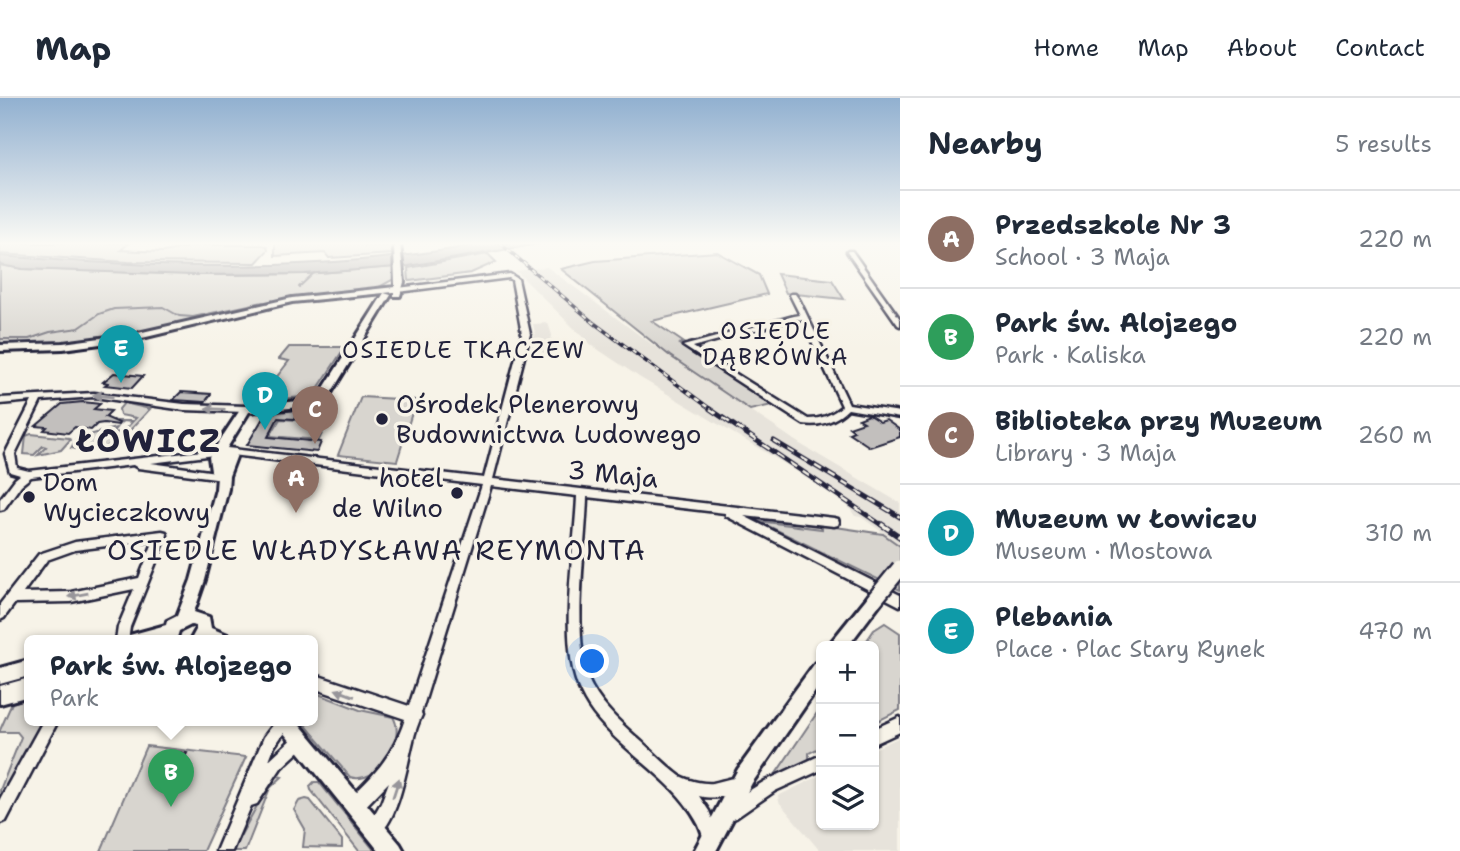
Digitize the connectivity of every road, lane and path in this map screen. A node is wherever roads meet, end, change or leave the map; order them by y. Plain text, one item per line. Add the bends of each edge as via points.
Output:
1 (393, 278) edge
2 (490, 278) edge
3 (511, 278) edge
4 (868, 278) edge
5 (392, 291) junction
6 (793, 295) dead end
7 (888, 307) junction
8 (900, 309) edge
9 (806, 318) junction
10 (900, 324) edge
11 (0, 348) edge
12 (37, 400) junction
13 (0, 401) edge
14 (846, 406) junction
15 (247, 409) junction
16 (900, 415) edge
17 (226, 452) junction
18 (102, 465) junction
19 (29, 474) junction
20 (223, 476) junction
21 (487, 482) junction
22 (12, 489) junction
23 (0, 493) edge
24 (582, 493) junction
25 (0, 506) edge
26 (723, 509) junction
27 (834, 522) dead end
28 (900, 568) edge
29 (143, 582) junction
30 (11, 598) junction
31 (900, 601) edge
32 (0, 614) edge
33 (195, 627) edge
34 (123, 635) edge
35 (172, 635) edge
36 (212, 635) edge
37 (842, 641) edge
38 (24, 669) edge
39 (0, 676) edge
40 (816, 676) edge
41 (318, 683) edge
42 (24, 688) edge
43 (0, 695) edge
44 (415, 715) junction
45 (900, 724) edge
46 (48, 726) edge
47 (281, 726) edge
48 (289, 726) edge
49 (879, 734) edge
50 (301, 740) junction
51 (405, 742) junction
52 (816, 764) edge
53 (675, 783) junction
54 (739, 785) junction
55 (354, 806) junction
56 (244, 807) junction
57 (0, 816) edge
58 (720, 821) junction
59 (374, 829) junction
60 (706, 848) edge
61 (224, 851) edge
62 (393, 851) edge

1 - 5 street
2 - 5 street
3 - 21 street via 526,334
4 - 7 street
5 - 11 street via 373,298 358,294 292,300 138,336
5 - 15 street via 324,396 310,403
6 - 9 street
7 - 8 street
7 - 10 street
9 - 14 street
9 - 14 street via 687,346 806,422 816,424
12 - 13 street
15 -> 12 street via 194,408 94,395
12 - 19 street via 10,454 13,470
14 - 16 street
15 - 17 street
17 - 18 street, 3 Maja
17 - 20 street via 214,463
17 - 21 street, 3 Maja
18 - 19 street
18 - 20 street
19 - 22 street
20 - 33 street via 198,580
21 - 24 street, 3 Maja
21 - 44 street
22 - 23 street
22 - 25 street
24 - 26 street, 3 Maja
24 - 53 street via 575,637 581,675 612,727
26 - 27 street, 3 Maja
26 - 31 street
28 - 37 street, bridge
29 -> 30 street via 71,597
29 - 30 street via 162,535 75,546 43,556
29 - 34 street
30 - 32 street
33 - 35 street
33 - 36 street
38 - 39 street
40 - 54 street
44 -> 41 street
42 - 43 street
44 - 51 street
45 - 49 street
46 - 57 street
47 - 56 street via 270,742
48 - 50 street
50 - 55 street
50 - 56 street
51 - 55 street via 383,777
59 -> 51 street via 398,785
52 - 58 street via 770,786
53 - 54 street via 710,791
53 - 60 street via 704,814 710,834
54 - 58 street
55 - 59 street
56 - 61 street
58 - 60 street
59 - 62 street

